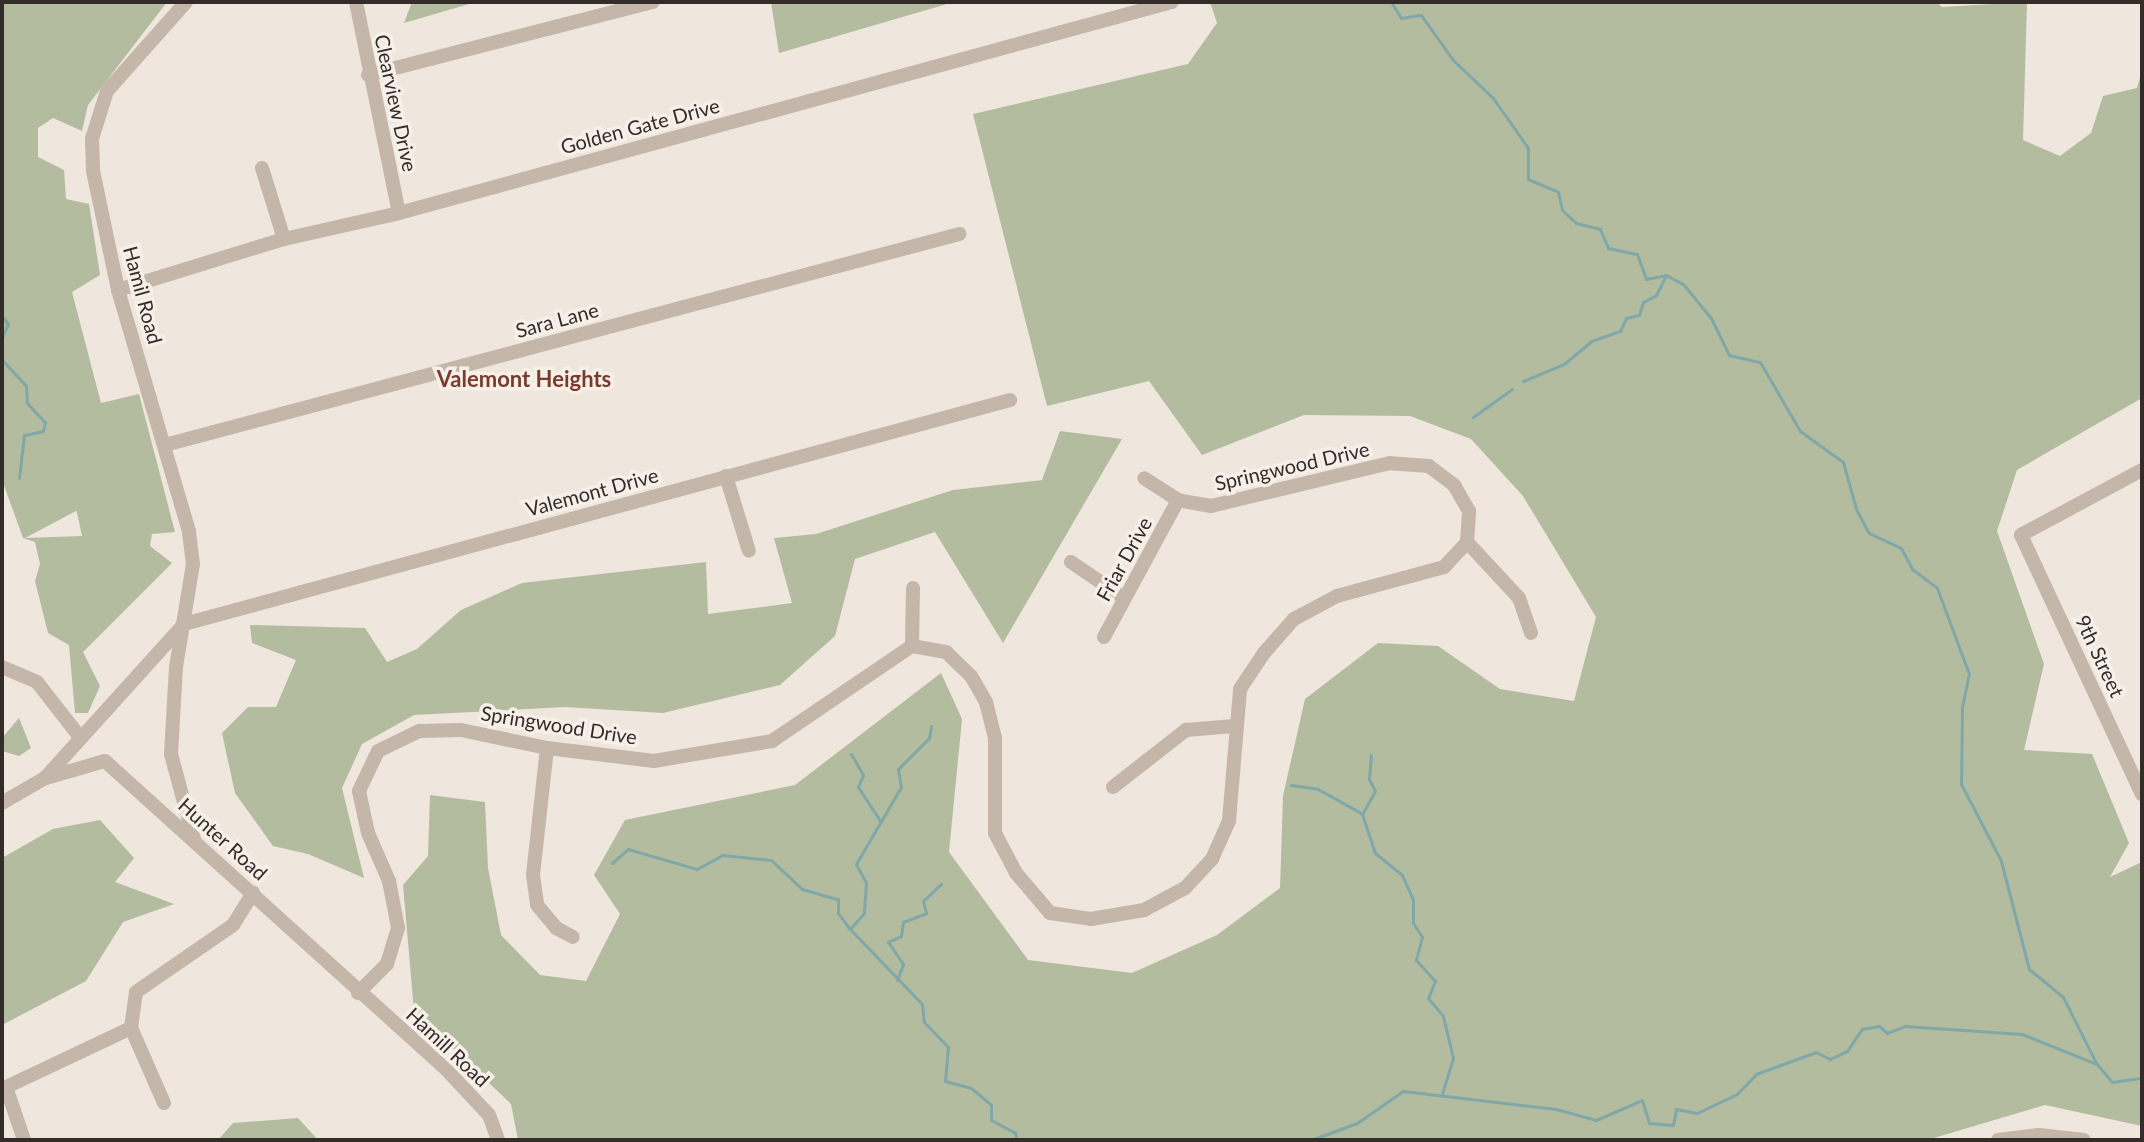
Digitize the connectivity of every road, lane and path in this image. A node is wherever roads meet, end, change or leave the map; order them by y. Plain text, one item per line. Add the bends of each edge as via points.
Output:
1 (186, 2) edge
2 (356, 2) edge
3 (653, 2) edge
4 (1172, 2) edge
5 (368, 75) junction
6 (262, 168) dead end
7 (399, 213) junction
8 (959, 234) dead end
9 (284, 239) junction
10 (118, 290) junction
11 (1010, 400) dead end
12 (165, 445) junction
13 (2142, 470) edge
14 (726, 476) junction
15 (1144, 478) dead end
16 (1178, 500) junction
17 (1467, 542) junction
18 (749, 551) dead end
19 (1071, 562) dead end
20 (913, 588) dead end
21 (1124, 598) junction
22 (184, 624) junction
23 (1531, 633) dead end
24 (1104, 637) dead end
25 (912, 646) junction
26 (2, 667) edge
27 (1234, 726) junction
28 (79, 736) junction
29 (547, 748) junction
30 (45, 778) junction
31 (1113, 787) dead end
32 (2142, 794) edge
33 (2, 803) edge
34 (194, 839) junction
35 (253, 893) junction
36 (573, 937) dead end
37 (358, 993) junction
38 (131, 1028) junction
39 (4, 1088) edge
40 (164, 1103) dead end
41 (24, 1140) edge
42 (498, 1140) edge
43 (1998, 1140) edge
44 (2084, 1140) edge

1 - 10 street, Hamil Road via 140,48 95,116 93,171
2 - 5 street, Clearview Drive
3 - 5 street
4 - 7 street, Golden Gate Drive
5 - 7 street, Clearview Drive
6 - 9 street
7 - 9 street, Golden Gate Drive
8 - 12 street, Sara Lane
9 - 10 street, Golden Gate Drive
10 - 12 street, Hamil Road
11 - 14 street, Valemont Drive
12 - 22 street, Hamil Road via 193,564
13 - 32 street, 9th Street via 2021,535
14 - 18 street
14 - 22 street, Valemont Drive
15 - 16 street, Springwood Drive
16 - 17 street, Springwood Drive via 1211,506 1390,463 1429,466 1454,485 1469,511
16 - 21 street, Friar Drive
17 - 23 street via 1519,598
17 - 27 street via 1444,567 1337,596 1294,619 1240,689
19 - 21 street
20 - 25 street
21 - 24 street, Friar Drive
22 - 28 street
22 - 34 street, Hamil Road via 171,754
25 - 27 street via 946,652 971,676 986,702 995,737 995,833 1016,873 1050,913 1091,919 1144,910 1185,888 1212,859 1229,821
25 - 29 street, Springwood Drive via 772,741 654,761
26 - 28 street via 37,682
27 - 31 street via 1186,730
28 - 30 street
29 - 36 street via 533,875 537,905 556,928
29 - 37 street, Springwood Drive via 447,730 419,731 378,751 359,791 368,833 389,881 398,928 387,964
30 - 33 street
30 - 34 street, Hunter Road via 105,761
34 - 35 street, Hunter Road
35 - 37 street, Hunter Road
35 - 38 street via 233,925 136,992
37 - 42 street, Hamill Road via 443,1066 489,1115
38 - 39 street
38 - 40 street
39 - 41 street
43 - 44 street via 2039,1135

